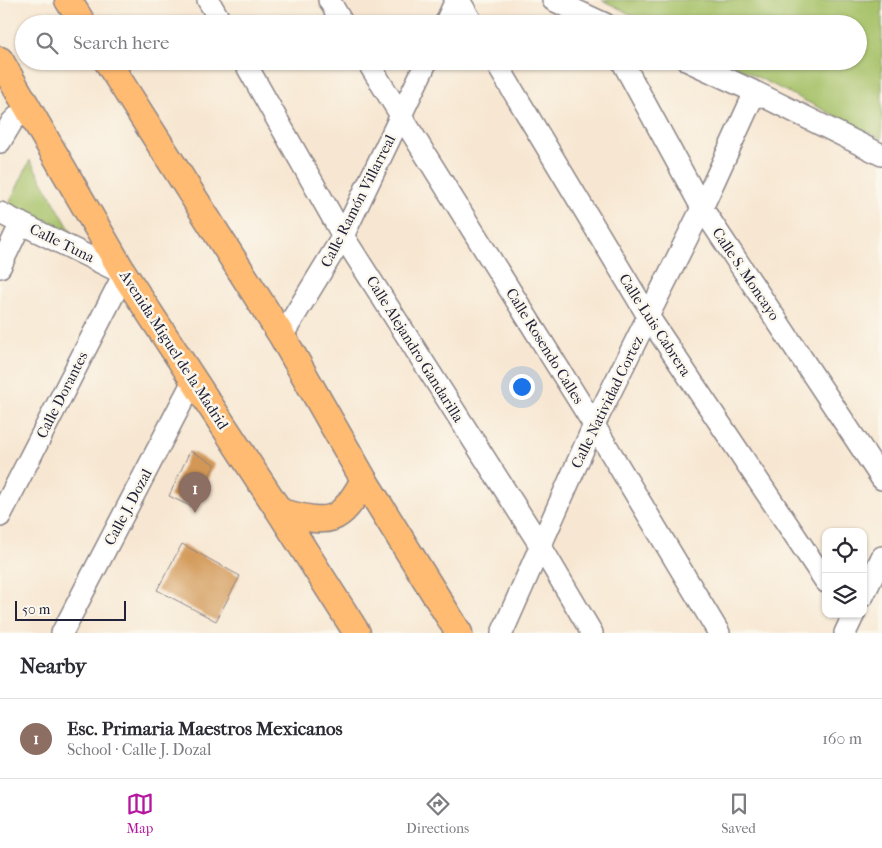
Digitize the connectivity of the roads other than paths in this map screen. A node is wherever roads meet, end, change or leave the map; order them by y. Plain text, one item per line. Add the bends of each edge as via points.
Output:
1 (68, 0) edge
2 (208, 0) edge
3 (328, 0) edge
4 (457, 0) edge
5 (553, 0) edge
6 (77, 15) edge
7 (217, 15) edge
8 (338, 15) edge
9 (450, 15) edge
10 (467, 15) edge
11 (585, 15) edge
12 (0, 60) edge
13 (113, 70) edge
14 (249, 70) edge
15 (372, 70) edge
16 (423, 70) edge
17 (500, 70) edge
18 (627, 70) edge
19 (707, 70) edge
20 (755, 92) junction
21 (27, 107) junction
22 (401, 117) junction
23 (0, 142) edge
24 (882, 155) edge
25 (702, 208) junction
26 (0, 213) edge
27 (22, 224) junction
28 (343, 236) junction
29 (0, 267) edge
30 (124, 274) junction
31 (648, 316) junction
32 (282, 336) junction
33 (193, 381) junction
34 (594, 425) junction
35 (882, 479) edge
36 (364, 480) junction
37 (280, 512) junction
38 (0, 516) edge
39 (540, 545) junction
40 (882, 557) edge
41 (822, 576) edge
42 (867, 588) edge
43 (62, 633) edge
44 (357, 633) edge
45 (459, 633) edge
46 (502, 633) edge
47 (592, 633) edge
48 (719, 633) edge

1 - 6 main road
2 - 7 street
3 - 8 street
4 - 9 street
4 - 10 street
5 - 11 street
12 - 21 main road, Avenida Miguel de la Madrid
13 - 32 main road
14 - 28 street, Calle Alejandro Gandarilla
15 - 22 street, Calle Rosendo Calles
16 - 22 street, Calle Ramón Villarreal
17 - 31 street, Calle Luis Cabrera
18 - 25 street, Calle S. Moncayo
19 - 20 street
20 - 24 street
20 - 25 street, Calle Natividad Cortez
21 - 23 street via 12,122
21 - 30 main road, Avenida Miguel de la Madrid
22 - 28 street, Calle Ramón Villarreal
22 - 34 street, Calle Rosendo Calles
25 - 31 street, Calle Natividad Cortez
25 - 35 street, Calle S. Moncayo
26 - 27 street, Calle Tuna
27 - 29 street
27 - 30 street, Calle Tuna
28 - 32 street, Calle Ramón Villarreal
28 - 39 street, Calle Alejandro Gandarilla
30 - 33 main road, Avenida Miguel de la Madrid
30 - 38 street, Calle Dorantes
31 - 34 street, Calle Natividad Cortez
31 - 41 street, Calle Luis Cabrera
32 - 36 main road
33 - 37 main road, Avenida Miguel de la Madrid
33 - 43 street, Calle J. Dozal
34 - 39 street, Calle Natividad Cortez
34 - 48 street, Calle Rosendo Calles
36 - 37 main road via 350,505 333,517 312,520
36 - 45 main road
37 - 44 main road, Avenida Miguel de la Madrid
39 - 46 street, Calle Natividad Cortez
39 - 47 street, Calle Alejandro Gandarilla
40 - 42 street

